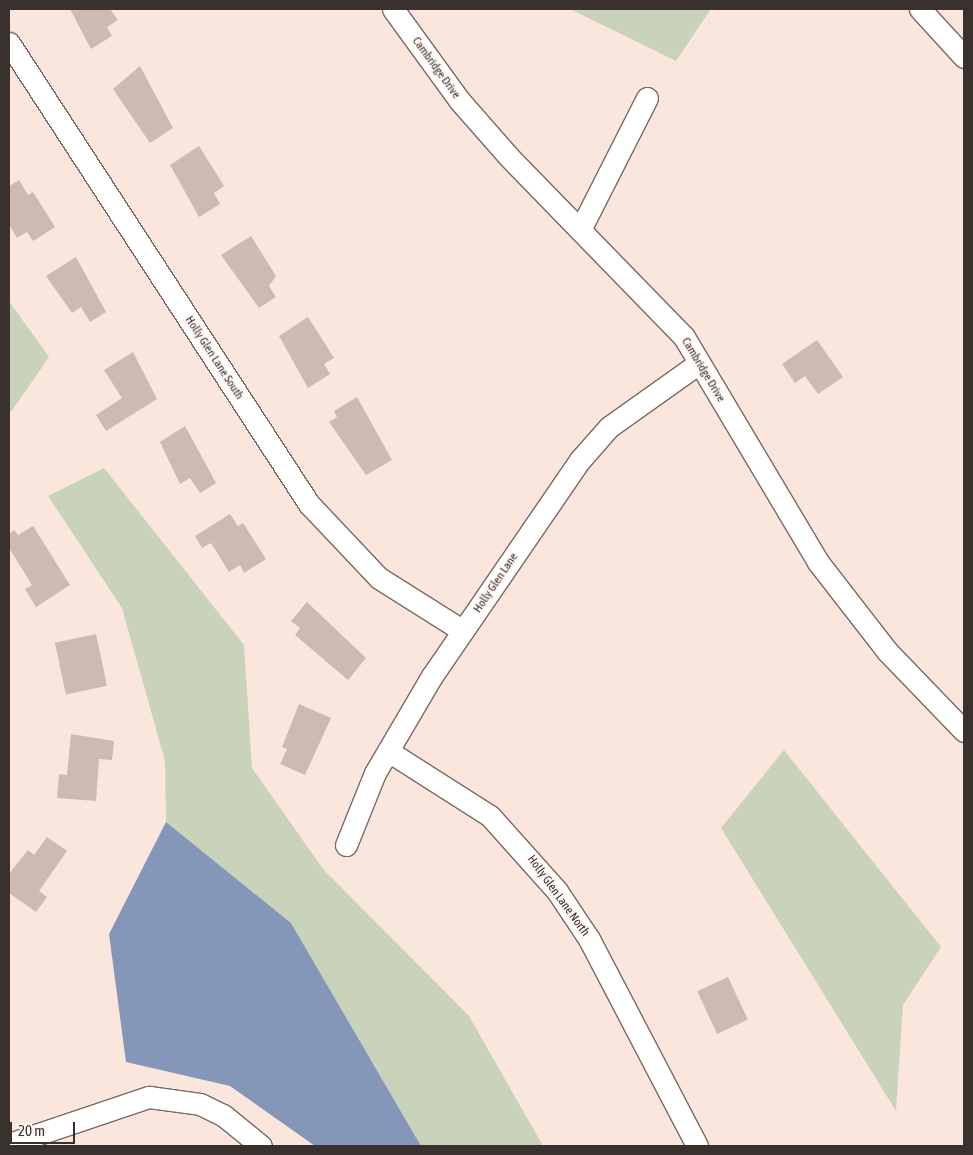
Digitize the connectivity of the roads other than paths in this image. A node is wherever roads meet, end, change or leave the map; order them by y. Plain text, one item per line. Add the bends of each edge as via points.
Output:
1 (392, 9) edge
2 (920, 9) edge
3 (9, 43) edge
4 (964, 58) edge
5 (647, 98) dead end
6 (580, 230) junction
7 (699, 362) junction
8 (463, 631) junction
9 (964, 731) edge
10 (388, 751) junction
11 (346, 845) dead end
12 (9, 1144) edge
13 (261, 1146) edge
14 (697, 1146) edge

1 - 6 street, Cambridge Drive via 459,100
2 - 4 street
3 - 8 street, Holly Glen Lane South via 309,504 379,578
5 - 6 street
6 - 7 street, Cambridge Drive via 684,337
7 - 8 street, Holly Glen Lane via 609,427 580,460
7 - 9 street, Cambridge Drive via 818,562 887,651
8 - 10 street, Holly Glen Lane
10 - 11 street, Holly Glen Lane
10 - 14 street, Holly Glen Lane North via 490,816 557,891 589,939
12 - 13 street via 149,1097 200,1104 223,1115

